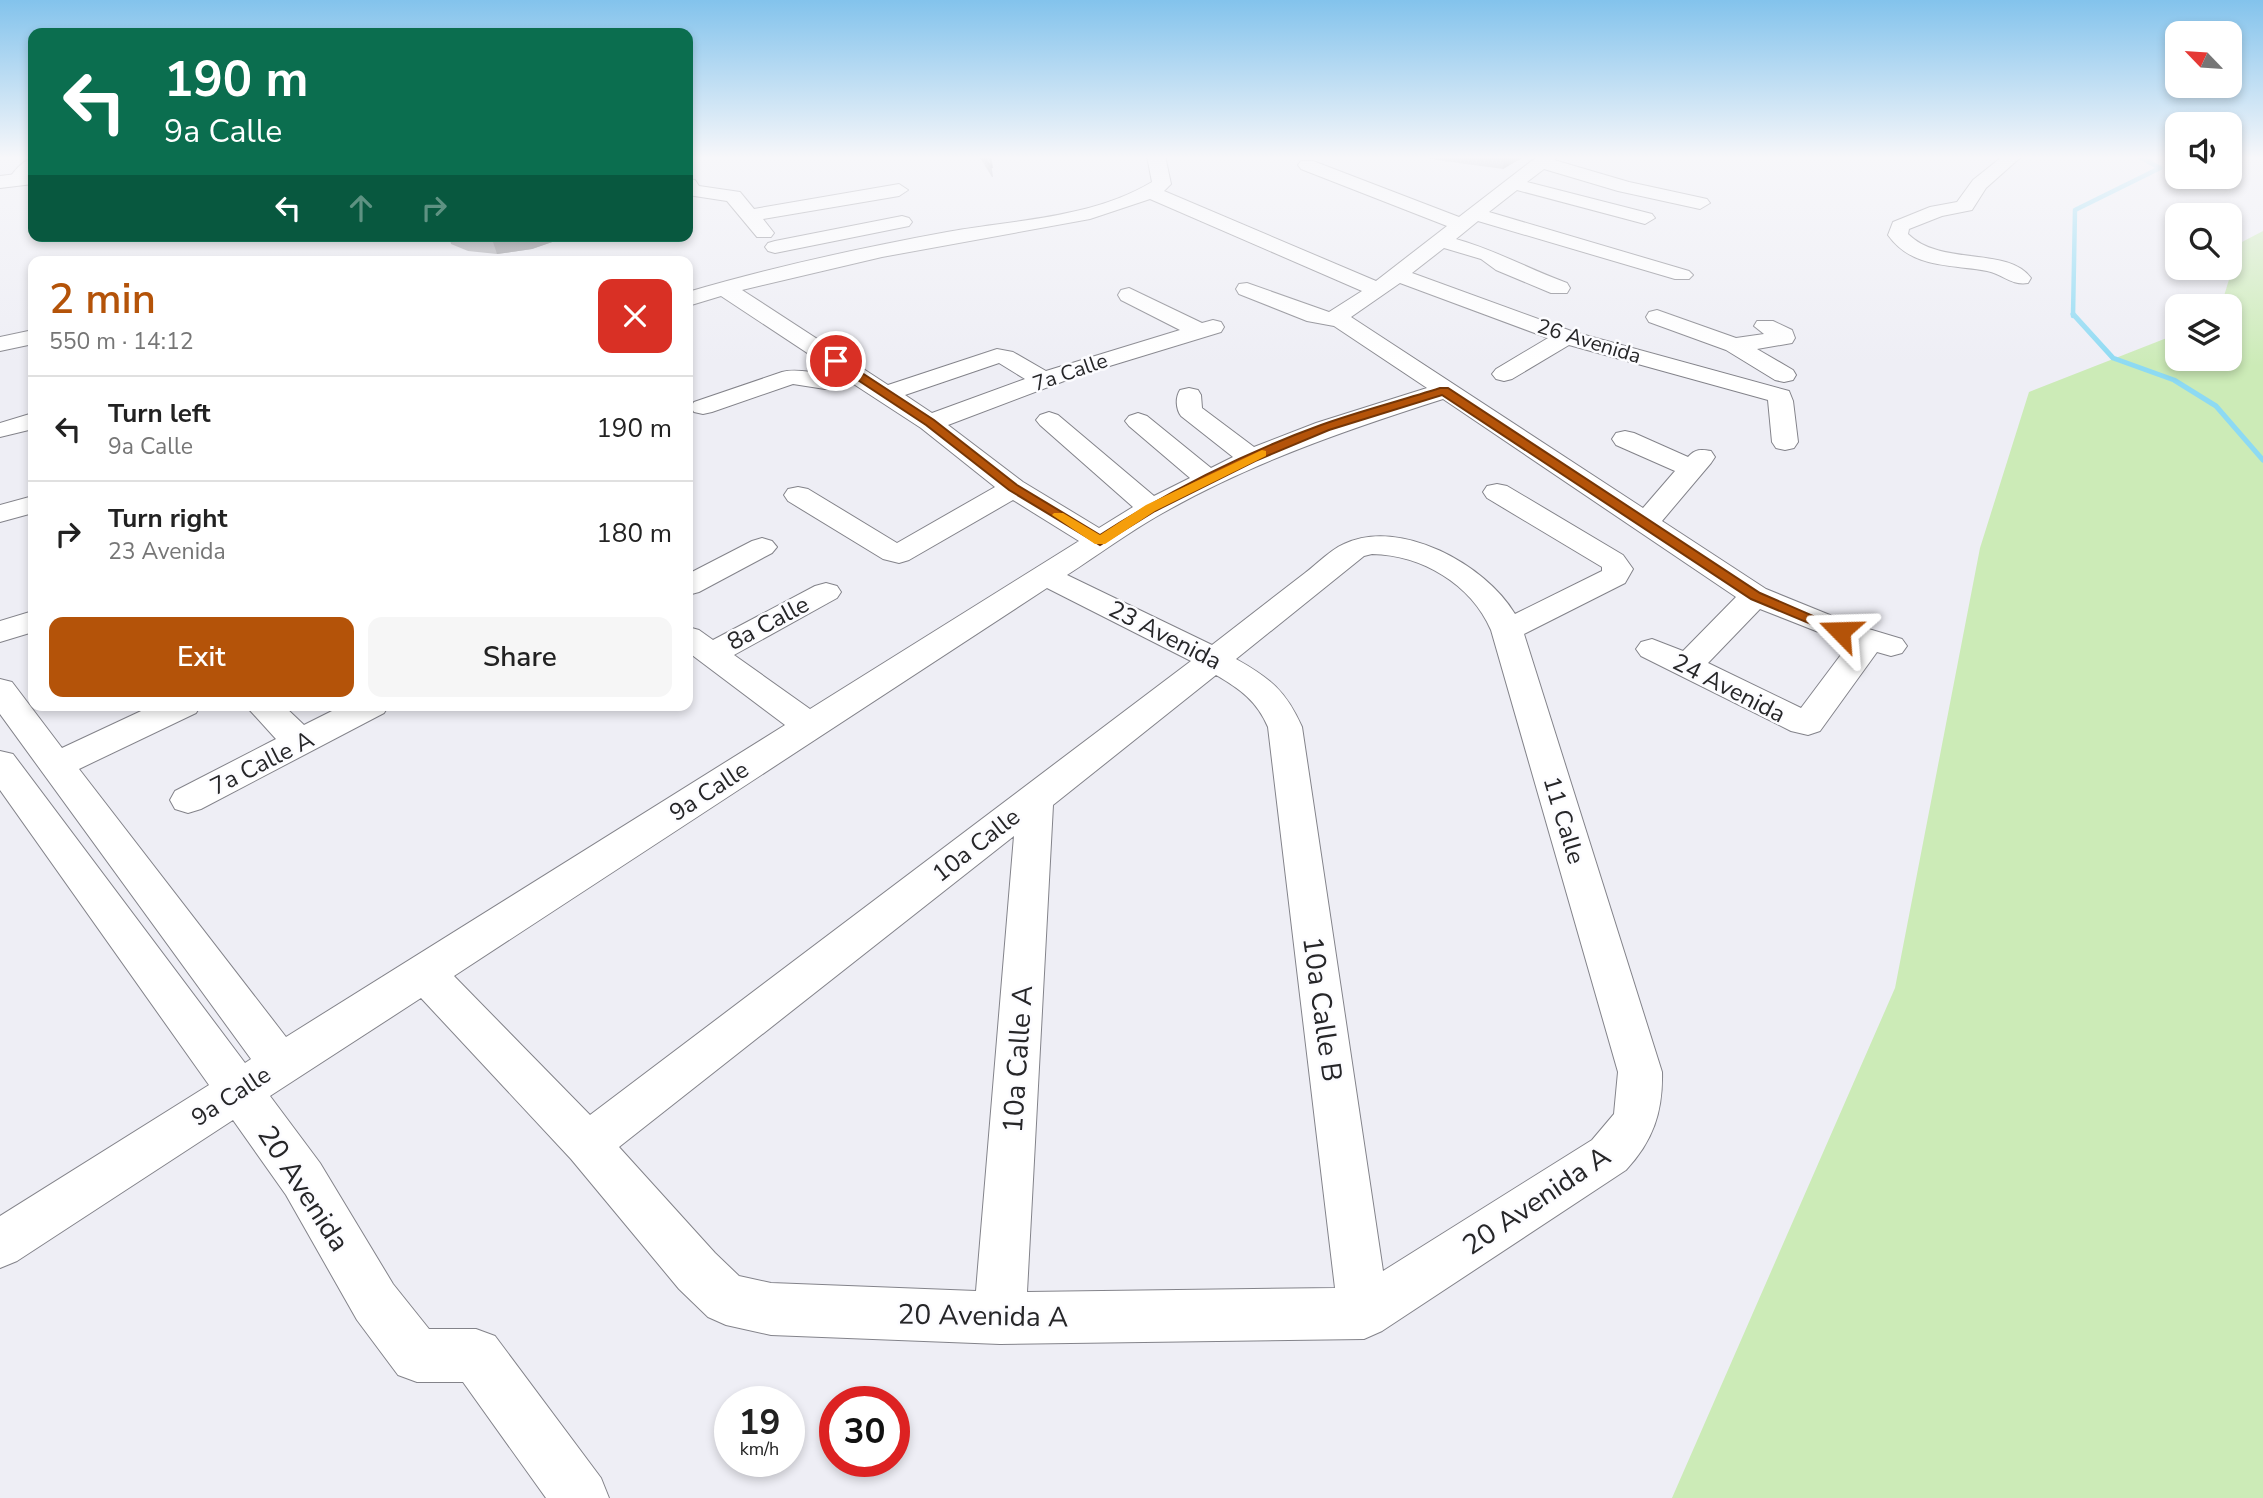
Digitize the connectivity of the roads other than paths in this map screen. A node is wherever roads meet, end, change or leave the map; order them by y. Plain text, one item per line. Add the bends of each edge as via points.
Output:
1 (759, 226) edge
2 (921, 226) edge
3 (1017, 226) edge
4 (1229, 226) edge
5 (1460, 226) edge
6 (1494, 226) edge
7 (1900, 226) edge
8 (1604, 234) dead end
9 (1440, 240) junction
10 (1586, 247) junction
11 (1397, 275) junction
12 (1682, 275) dead end
13 (2020, 278) dead end
14 (1559, 288) dead end
15 (725, 289) junction
16 (1247, 289) dead end
17 (1378, 290) junction
18 (1129, 295) dead end
19 (693, 298) edge
20 (1677, 298) dead end
21 (1657, 317) junction
22 (1338, 318) junction
23 (1765, 326) dead end
24 (1566, 337) junction
25 (28, 338) edge
26 (0, 344) edge
27 (1734, 345) junction
28 (1619, 352) junction
29 (1504, 374) dead end
30 (856, 375) junction
31 (1784, 375) dead end
32 (1044, 380) junction
33 (1444, 391) junction
34 (885, 394) junction
35 (1189, 395) dead end
36 (703, 407) dead end
37 (1049, 420) dead end
38 (1138, 421) dead end
39 (28, 422) edge
40 (930, 423) junction
41 (2, 430) dead end
42 (1625, 439) dead end
43 (1785, 442) dead end
44 (1251, 458) junction
45 (1207, 478) junction
46 (1013, 488) junction
47 (1497, 492) dead end
48 (797, 495) dead end
49 (28, 506) edge
50 (1151, 508) junction
51 (0, 514) edge
52 (1646, 522) junction
53 (1100, 541) junction
54 (762, 547) dead end
55 (1045, 576) junction
56 (693, 583) edge
57 (826, 592) dead end
58 (1755, 596) junction
59 (28, 623) edge
60 (1507, 630) junction
61 (0, 632) edge
62 (699, 645) edge
63 (1652, 649) dead end
64 (1213, 659) junction
65 (1686, 667) junction
66 (0, 690) edge
67 (1276, 707) joint
68 (171, 711) edge
69 (268, 711) edge
70 (361, 711) edge
71 (810, 726) junction
72 (301, 743) junction
73 (0, 763) edge
74 (56, 765) junction
75 (188, 800) dead end
76 (1035, 800) junction
77 (14, 809) edge
78 (424, 973) junction
79 (260, 1077) junction
80 (1630, 1134) joint
81 (587, 1144) junction
82 (0, 1244) edge
83 (1364, 1313) junction
84 (1000, 1318) junction
85 (581, 1498) edge

1 - 2 street via 780,254
3 - 15 street via 873,252
4 - 17 street
5 - 9 street
6 - 10 street
7 - 13 street via 1898,235 1906,247 2002,269
8 - 10 street
9 - 11 street
9 - 14 street via 1488,254 1503,266
10 - 12 street
11 - 17 street
11 - 24 street, 26 Avenida
15 - 19 street
15 - 30 street
16 - 22 street via 1315,316
17 - 22 street
18 - 32 street, 7a Calle via 1206,329
20 - 21 street
21 - 27 street
21 - 28 street
22 - 33 street
23 - 27 street via 1784,338
24 - 28 street, 26 Avenida
24 - 29 street
25 - 26 street
27 - 31 street
28 - 43 street, 26 Avenida via 1717,382 1773,393 1781,401
30 - 34 street
30 - 36 street via 821,382 791,377
32 - 34 street via 997,356
32 - 40 street, 7a Calle
33 - 44 street, 9a Calle via 1325,428
33 - 52 street
34 - 40 street
35 - 44 street via 1190,411
37 - 50 street
38 - 45 street
39 - 41 street
40 - 46 street
42 - 52 street via 1696,463
44 - 45 street, 9a Calle
45 - 50 street, 9a Calle
46 - 48 street via 899,554
46 - 53 street
47 - 60 street via 1613,561 1618,569 1614,577
49 - 51 street
50 - 53 street, 9a Calle
52 - 58 street
53 - 55 street, 9a Calle
54 - 56 street
55 - 64 street, 23 Avenida
55 - 71 street, 9a Calle
57 - 62 street, 8a Calle
58 - 65 street
58 - 65 street, 24 Avenida via 1880,643 1808,723 1795,721
59 - 61 street
60 - 64 street, 10a Calle via 1495,607 1464,577 1397,547 1365,545
60 - 80 street, 11 Calle via 1640,1072 1641,1102
62 - 71 street
63 - 65 street, 24 Avenida
64 - 67 street, 23 Avenida via 1259,687
64 - 76 street, 10a Calle
66 - 74 street, 20 Avenida
67 - 83 street, 10a Calle B via 1285,727
68 - 74 street
69 - 72 street
70 - 72 street, 7a Calle A
71 - 78 street, 9a Calle
72 - 75 street, 7a Calle A
73 - 77 street, 20 Avenida
74 - 79 street, 20 Avenida
76 - 81 street, 10a Calle
76 - 84 street, 10a Calle A
77 - 79 street, 20 Avenida
78 - 79 street, 9a Calle
78 - 81 street, 20 Avenida A
79 - 82 street, 9a Calle
79 - 85 street, 20 Avenida via 303,1178 402,1340 417,1356 476,1355
80 - 83 street, 20 Avenida A via 1609,1155
81 - 84 street, 20 Avenida A via 697,1272 726,1299 771,1309
83 - 84 street, 20 Avenida A

